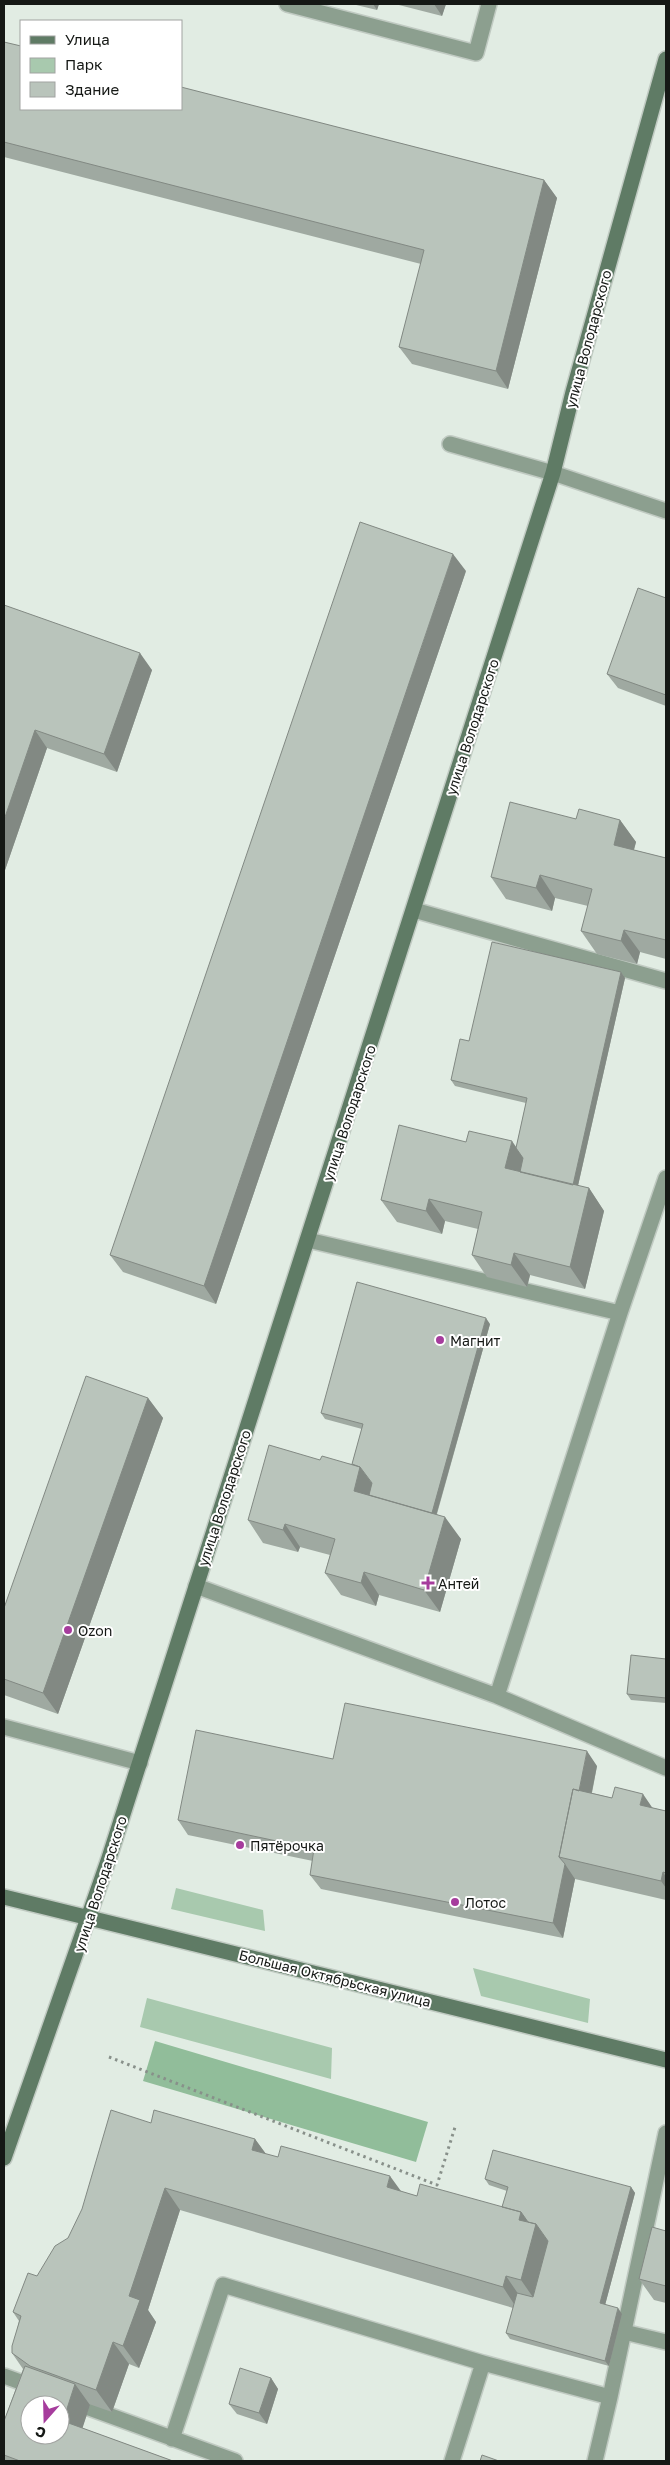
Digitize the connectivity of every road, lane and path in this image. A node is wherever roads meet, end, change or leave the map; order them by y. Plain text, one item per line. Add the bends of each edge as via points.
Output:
1 (287, 4) edge
2 (489, 4) edge
3 (666, 59) edge
4 (450, 444) dead end
5 (553, 473) junction
6 (666, 511) edge
7 (414, 910) junction
8 (666, 982) edge
9 (666, 1178) edge
10 (308, 1240) junction
11 (620, 1313) junction
12 (196, 1586) junction
13 (496, 1696) junction
14 (4, 1727) edge
15 (140, 1763) junction
16 (666, 1768) edge
17 (4, 1897) edge
18 (90, 1918) junction
19 (110, 2056) dead end
20 (666, 2060) edge
21 (456, 2124) dead end
22 (666, 2133) edge
23 (4, 2158) edge
24 (624, 2332) junction
25 (666, 2342) edge
26 (483, 2363) junction
27 (4, 2376) edge
28 (38, 2389) edge
29 (610, 2397) junction
30 (89, 2408) edge
31 (172, 2439) junction
32 (235, 2461) edge
33 (452, 2461) edge
34 (595, 2461) edge

1 - 2 street via 476,53
3 - 5 street, улица Володарского
4 - 5 street
5 - 6 street
5 - 7 street, улица Володарского
7 - 8 street
7 - 10 street, улица Володарского
9 - 11 street
10 - 11 street
10 - 12 street, улица Володарского
11 - 13 street
12 - 13 street
12 - 15 street, улица Володарского
13 - 16 street
14 - 15 street
15 - 18 street, улица Володарского
17 - 18 street, Большая Октябрьская улица
18 - 20 street, Большая Октябрьская улица
18 - 23 street, улица Володарского
19 - 21 path via 437,2185
22 - 24 street
24 - 25 street
24 - 29 street
26 - 29 street
26 - 31 street via 223,2285
26 - 33 street
27 - 28 street
29 - 34 street
30 - 31 street
31 - 32 street

